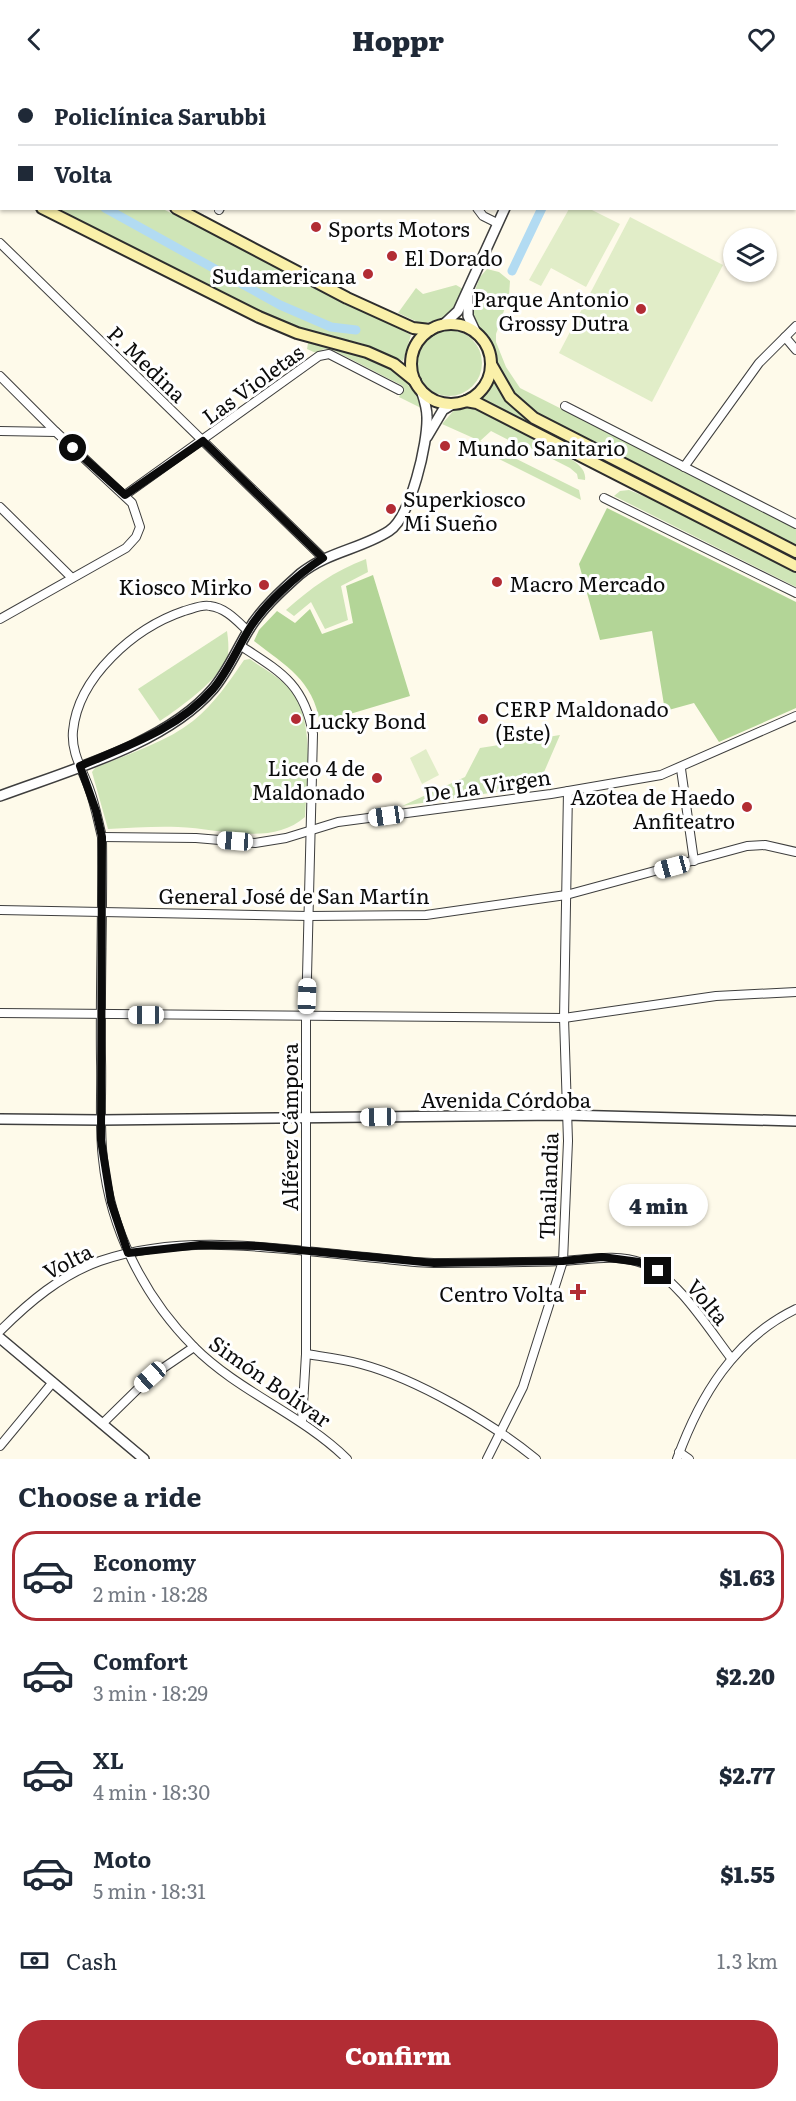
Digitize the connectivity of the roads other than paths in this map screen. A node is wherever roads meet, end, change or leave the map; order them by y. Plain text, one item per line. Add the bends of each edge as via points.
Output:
1 (46, 210) edge
2 (180, 210) edge
3 (478, 210) edge
4 (504, 210) edge
5 (497, 224) junction
6 (0, 243) edge
7 (469, 290) junction
8 (443, 325) junction
9 (796, 326) edge
10 (430, 330) junction
11 (476, 333) junction
12 (785, 337) junction
13 (796, 350) edge
14 (491, 364) junction
15 (0, 376) edge
16 (418, 386) junction
17 (399, 390) dead end
18 (466, 401) junction
19 (453, 404) junction
20 (565, 406) dead end
21 (0, 431) edge
22 (56, 432) junction
23 (426, 439) junction
24 (203, 441) junction
25 (684, 467) junction
26 (125, 495) junction
27 (604, 498) dead end
28 (0, 507) edge
29 (796, 524) edge
30 (796, 552) edge
31 (323, 558) junction
32 (796, 566) edge
33 (72, 578) junction
34 (796, 593) edge
35 (0, 619) edge
36 (248, 631) junction
37 (241, 646) junction
38 (796, 716) edge
39 (80, 766) junction
40 (681, 769) junction
41 (568, 791) junction
42 (0, 796) edge
43 (311, 830) junction
44 (102, 837) junction
45 (796, 852) edge
46 (694, 861) junction
47 (566, 895) junction
48 (0, 910) edge
49 (101, 910) junction
50 (309, 916) junction
51 (796, 992) edge
52 (0, 1012) edge
53 (101, 1014) junction
54 (306, 1017) junction
55 (564, 1018) junction
56 (566, 1115) junction
57 (308, 1118) junction
58 (0, 1119) edge
59 (101, 1120) junction
60 (796, 1121) edge
61 (306, 1251) junction
62 (128, 1253) junction
63 (563, 1261) junction
64 (796, 1309) edge
65 (0, 1331) edge
66 (0, 1338) edge
67 (194, 1347) junction
68 (306, 1354) junction
69 (731, 1358) junction
70 (53, 1383) junction
71 (302, 1422) junction
72 (102, 1424) junction
73 (501, 1432) junction
74 (0, 1446) edge
75 (678, 1456) edge
76 (144, 1459) edge
77 (347, 1459) edge
78 (487, 1459) edge
79 (536, 1459) edge
80 (689, 1459) edge

1 - 16 main road via 259,317 393,363
2 - 10 main road via 347,298 413,328
3 - 5 street
4 - 5 street
5 - 7 street
6 - 24 street, P. Medina
7 - 8 street via 458,311
7 - 11 street via 468,316
8 - 10 main road
8 - 11 main road via 454,324
9 - 12 street
10 - 16 main road via 415,347 412,358
11 - 14 main road via 489,352
12 - 13 street
12 - 25 street via 759,363
14 - 18 main road via 484,386
14 - 30 main road via 510,397 534,418
15 - 22 street
16 - 19 main road via 430,398
16 - 23 street via 426,405
17 - 24 street, Las Violetas via 325,354
18 - 19 main road
18 - 32 main road via 477,403
19 - 23 street via 437,418
20 - 25 street
21 - 22 street
22 - 26 street
23 - 31 street via 396,525 386,533
24 - 26 street, Las Violetas
24 - 31 street, P. Medina
25 - 29 street
26 - 33 street via 140,521 136,537 126,548
27 - 34 street
28 - 33 street
31 - 36 street via 300,575
33 - 35 street
36 - 37 street
36 - 39 street, Simón Bolívar via 223,609 208,605 165,619 136,637 100,671 79,705 73,734
37 - 39 street via 213,690 183,717 148,737
37 - 43 street, Alférez Cámpora via 288,678 305,702 313,734
38 - 40 street, De La Virgen
39 - 42 street
39 - 44 street, Simón Bolívar
40 - 41 street, De La Virgen
40 - 46 street
41 - 43 street, De La Virgen via 338,822
41 - 47 street, Thailandia
43 - 44 street, De La Virgen via 255,843
43 - 50 street, Alférez Cámpora
44 - 49 street, Simón Bolívar
45 - 46 street, General José de San Martín via 765,845 747,846
46 - 47 street, General José de San Martín
47 - 50 street, General José de San Martín via 426,915
47 - 55 street, Thailandia
48 - 49 street, General José de San Martín
49 - 50 street, General José de San Martín
49 - 53 street, Simón Bolívar
50 - 54 street, Alférez Cámpora
51 - 55 street via 716,996
52 - 53 street
53 - 54 street
53 - 59 street, Simón Bolívar
54 - 55 street
54 - 57 street, Alférez Cámpora
55 - 56 street, Thailandia
56 - 57 street, Avenida Córdoba
56 - 60 street, Avenida Córdoba
56 - 63 street, Thailandia
57 - 59 street, Avenida Córdoba
57 - 61 street, Alférez Cámpora
58 - 59 street, Avenida Córdoba
59 - 62 street, Simón Bolívar via 106,1183
61 - 62 street, Volta via 200,1245
61 - 63 street, Volta via 434,1263
61 - 68 street, Alférez Cámpora
62 - 65 street, Volta via 73,1274 41,1294
62 - 67 street, Simón Bolívar via 165,1314
63 - 69 street, Volta via 602,1257 639,1262 658,1271
63 - 73 street, Thailandia via 523,1387
64 - 69 street via 756,1333
66 - 70 street
67 - 71 street, Simón Bolívar via 247,1388
67 - 72 street via 150,1377
68 - 71 street, Alférez Cámpora
68 - 73 street via 362,1364 386,1373
69 - 75 street via 712,1384
70 - 72 street
70 - 74 street
71 - 77 street, Simón Bolívar
72 - 76 street
73 - 78 street, Thailandia
73 - 79 street
75 - 80 street

